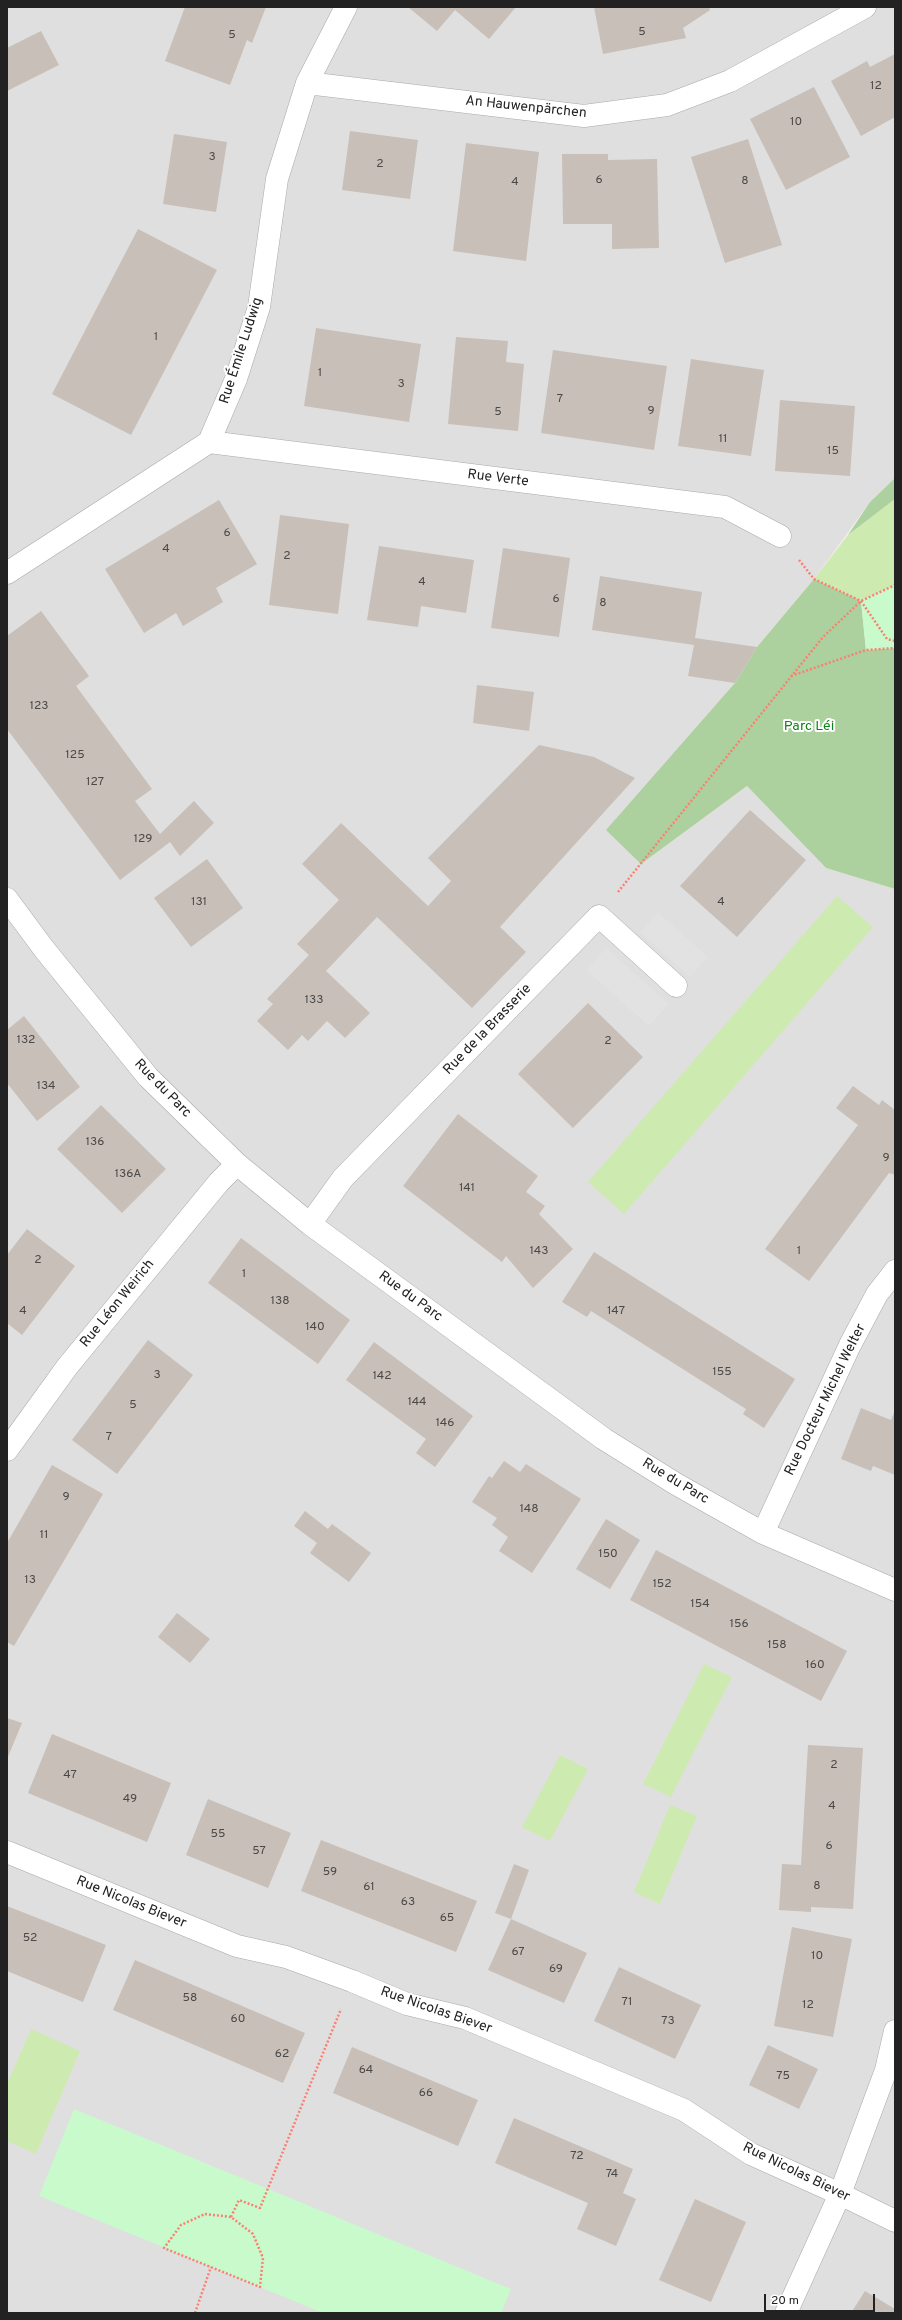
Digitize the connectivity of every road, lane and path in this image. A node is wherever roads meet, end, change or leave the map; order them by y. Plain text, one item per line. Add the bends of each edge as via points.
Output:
1 (346, 7) edge
2 (865, 7) edge
3 (307, 83) junction
4 (209, 442) junction
5 (780, 536) dead end
6 (7, 573) edge
7 (814, 579) dead end
8 (895, 585) edge
9 (861, 601) junction
10 (895, 641) edge
11 (895, 648) edge
12 (791, 676) junction
13 (7, 899) edge
14 (599, 916) junction
15 (676, 986) dead end
16 (237, 1164) junction
17 (310, 1224) junction
18 (895, 1271) edge
19 (7, 1450) edge
20 (763, 1532) junction
21 (895, 1590) edge
22 (7, 1852) edge
23 (352, 1981) junction
24 (895, 2031) edge
25 (840, 2194) junction
26 (231, 2217) junction
27 (895, 2221) edge
28 (211, 2267) junction
29 (195, 2313) edge
30 (786, 2313) edge

1 - 3 street, Rue Émile Ludwig
2 - 3 street, An Hauwenpärchen via 730,81 667,105 584,116
3 - 4 street, Rue Émile Ludwig via 277,179 259,307 236,379
4 - 5 street, Rue Verte via 725,507
4 - 6 street
7 - 9 path
8 - 9 path
9 - 10 path via 887,639
9 - 12 path via 823,637
11 - 12 path via 866,650
12 - 14 path
13 - 16 street, Rue du Parc via 44,949 148,1077
14 - 15 street
14 - 17 street, Rue de la Brasserie via 343,1178
16 - 17 street, Rue du Parc
16 - 19 street, Rue Léon Weirich via 219,1182 67,1367
17 - 20 street, Rue du Parc via 604,1439 676,1484
18 - 20 street, Rue Docteur Michel Welter via 878,1294 850,1345
20 - 21 street, Rue du Parc
22 - 23 street, Rue Nicolas Biever via 237,1946 286,1957
23 - 25 street, Rue Nicolas Biever via 407,2004 464,2018 684,2110 751,2154
23 - 26 path via 260,2208 239,2200
24 - 25 street via 886,2070
25 - 27 street, Rue Nicolas Biever
25 - 30 street
26 - 28 path via 205,2214 180,2225 164,2248
26 - 28 path via 253,2234 263,2258 260,2287
28 - 29 path

